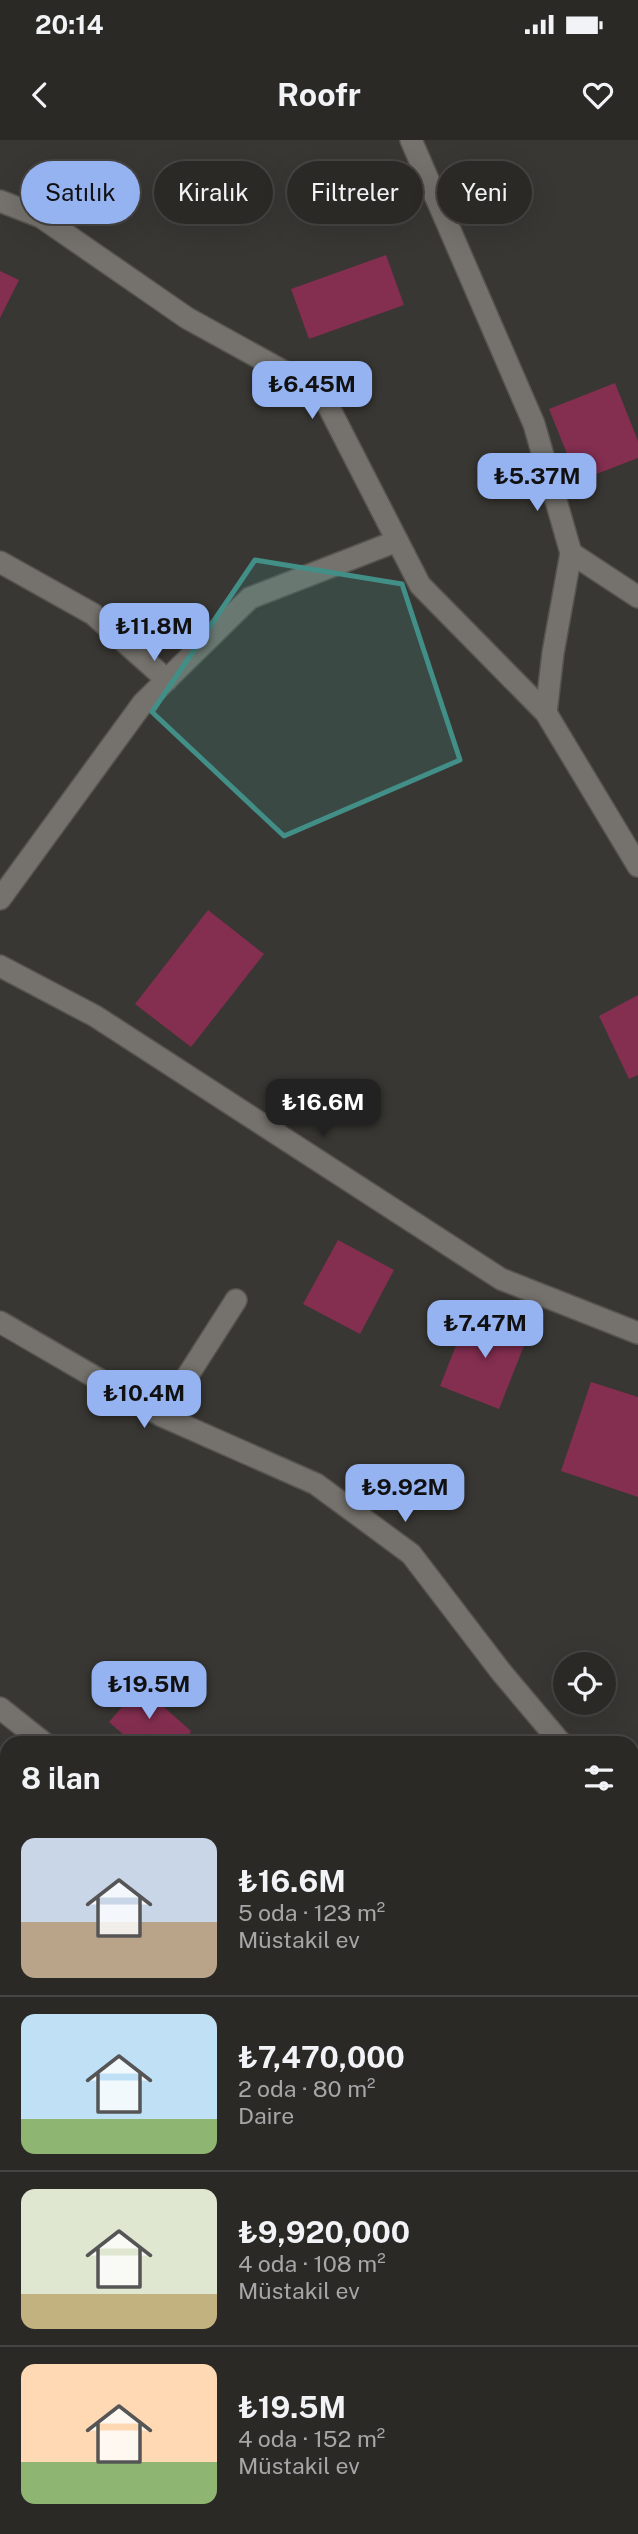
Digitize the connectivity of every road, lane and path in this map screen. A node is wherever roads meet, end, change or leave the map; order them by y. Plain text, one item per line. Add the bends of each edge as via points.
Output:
1 (411, 140) edge
2 (0, 201) edge
3 (397, 541) junction
4 (571, 553) junction
5 (0, 562) edge
6 (638, 597) edge
7 (167, 680) junction
8 (546, 713) junction
9 (638, 866) edge
10 (0, 899) edge
11 (0, 966) edge
12 (236, 1300) dead end
13 (0, 1322) edge
14 (638, 1333) edge
15 (162, 1416) junction
16 (0, 1708) edge
17 (35, 1736) edge
18 (555, 1736) edge

1 - 4 street via 534,424
2 - 3 street via 41,217 187,318 321,392
3 - 7 street via 250,598
3 - 8 street via 420,585
4 - 6 street
4 - 8 street
5 - 7 street via 93,614
7 - 10 street via 144,702
8 - 9 street
11 - 14 street via 95,1016 501,1279
12 - 15 street
13 - 15 street
15 - 18 street via 316,1484 411,1555
16 - 17 street

